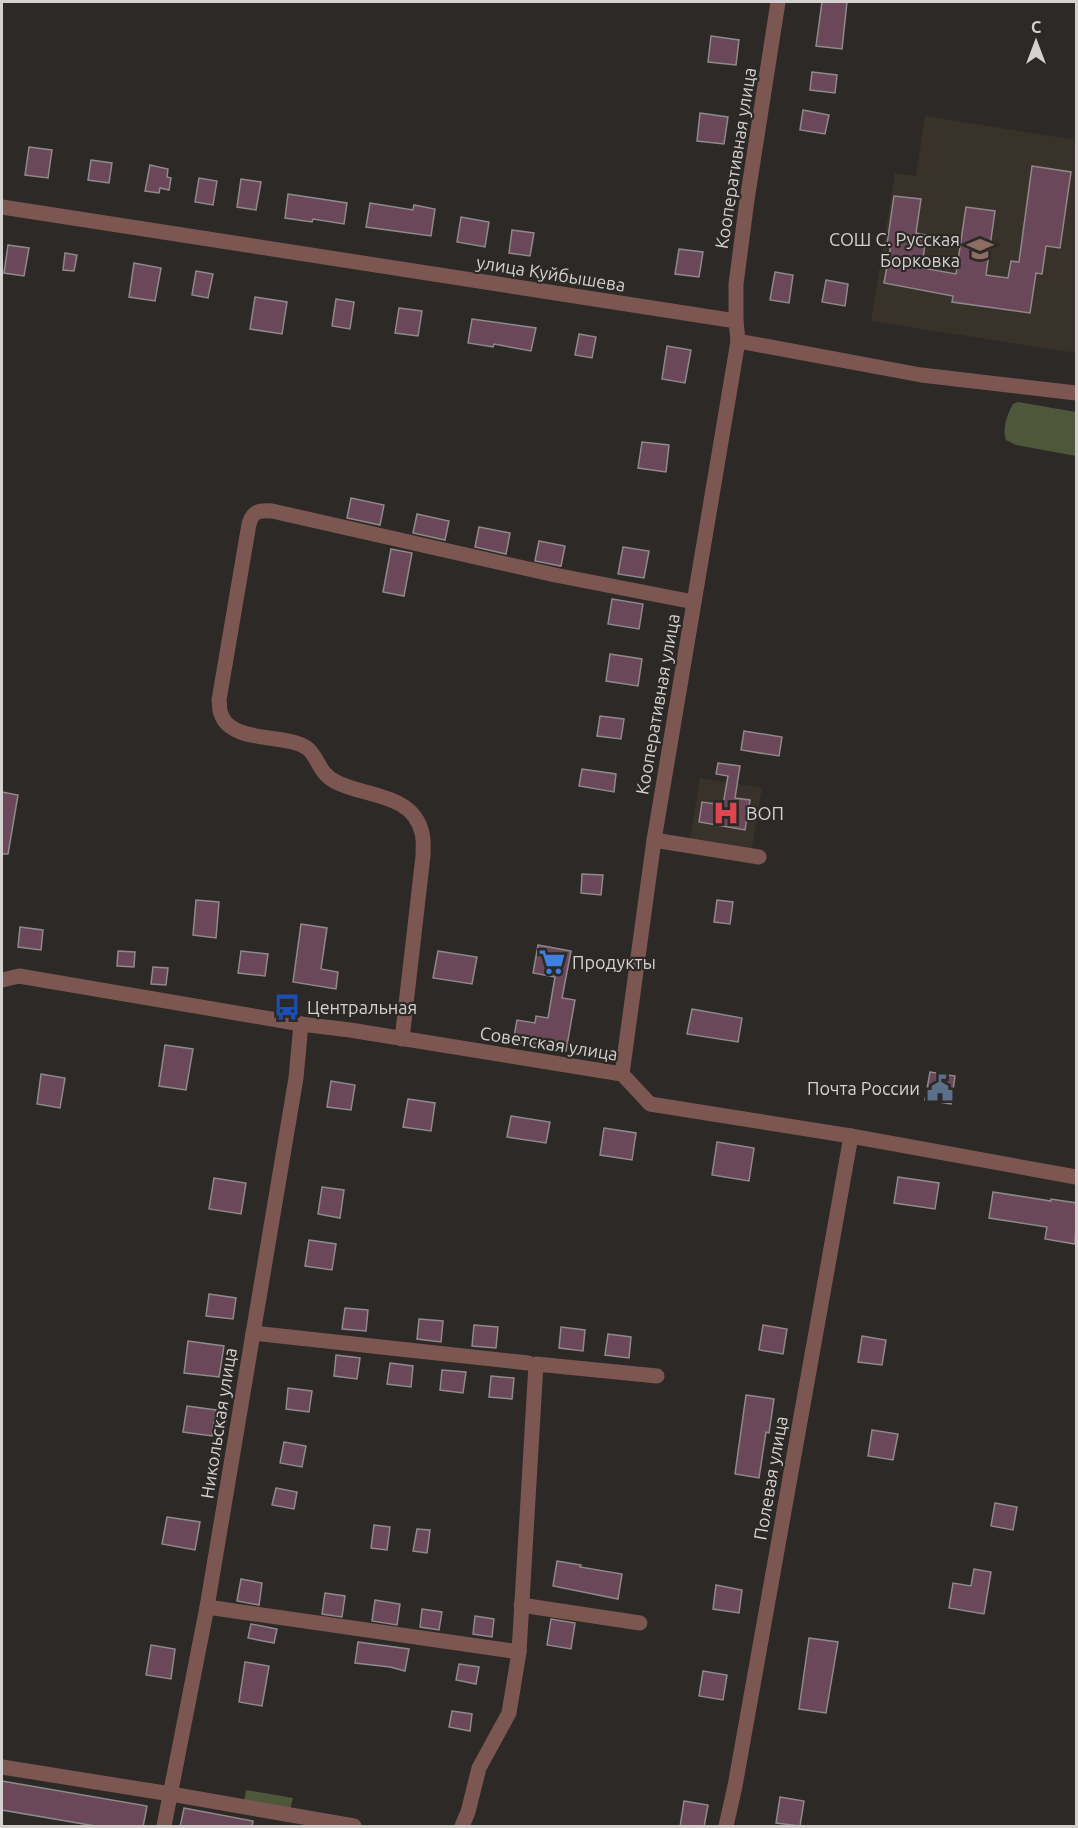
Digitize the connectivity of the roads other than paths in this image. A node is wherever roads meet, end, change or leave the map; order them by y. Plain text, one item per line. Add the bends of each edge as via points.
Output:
1 (778, 2) edge
2 (2, 207) edge
3 (736, 321) junction
4 (738, 341) junction
5 (1077, 393) edge
6 (694, 602) junction
7 (654, 840) junction
8 (759, 857) dead end
9 (2, 980) edge
10 (301, 1024) junction
11 (402, 1039) junction
12 (622, 1074) junction
13 (851, 1136) junction
14 (1076, 1173) edge
15 (253, 1333) junction
16 (528, 1363) dead end
17 (657, 1376) dead end
18 (521, 1605) junction
19 (207, 1607) junction
20 (640, 1623) dead end
21 (519, 1652) junction
22 (2, 1767) edge
23 (171, 1794) junction
24 (164, 1827) edge
25 (354, 1827) edge
26 (462, 1827) edge
27 (726, 1827) edge

1 - 3 street, Кооперативная улица via 741,242
2 - 3 street, улица Куйбышева
3 - 4 street
4 - 5 street via 921,375
4 - 6 street, Кооперативная улица
6 - 7 street, Кооперативная улица
6 - 11 street via 272,511 252,514 219,700 221,715 232,728 309,749 323,773 336,782 394,800 412,812 422,832 423,856
7 - 8 street
7 - 12 street, Кооперативная улица
9 - 10 street, Советская улица via 19,976
10 - 11 street, Советская улица
10 - 15 street, Никольская улица via 296,1078
11 - 12 street, Советская улица
12 - 13 street, Советская улица via 650,1104
13 - 14 street, Советская улица
13 - 27 street, Полевая улица
15 - 16 street
15 - 19 street, Никольская улица
17 - 18 street via 536,1364
18 - 20 street
18 - 21 street
19 - 21 street
19 - 23 street, Никольская улица
21 - 26 street via 509,1713 480,1768
22 - 23 street
23 - 24 street, Никольская улица
23 - 25 street

